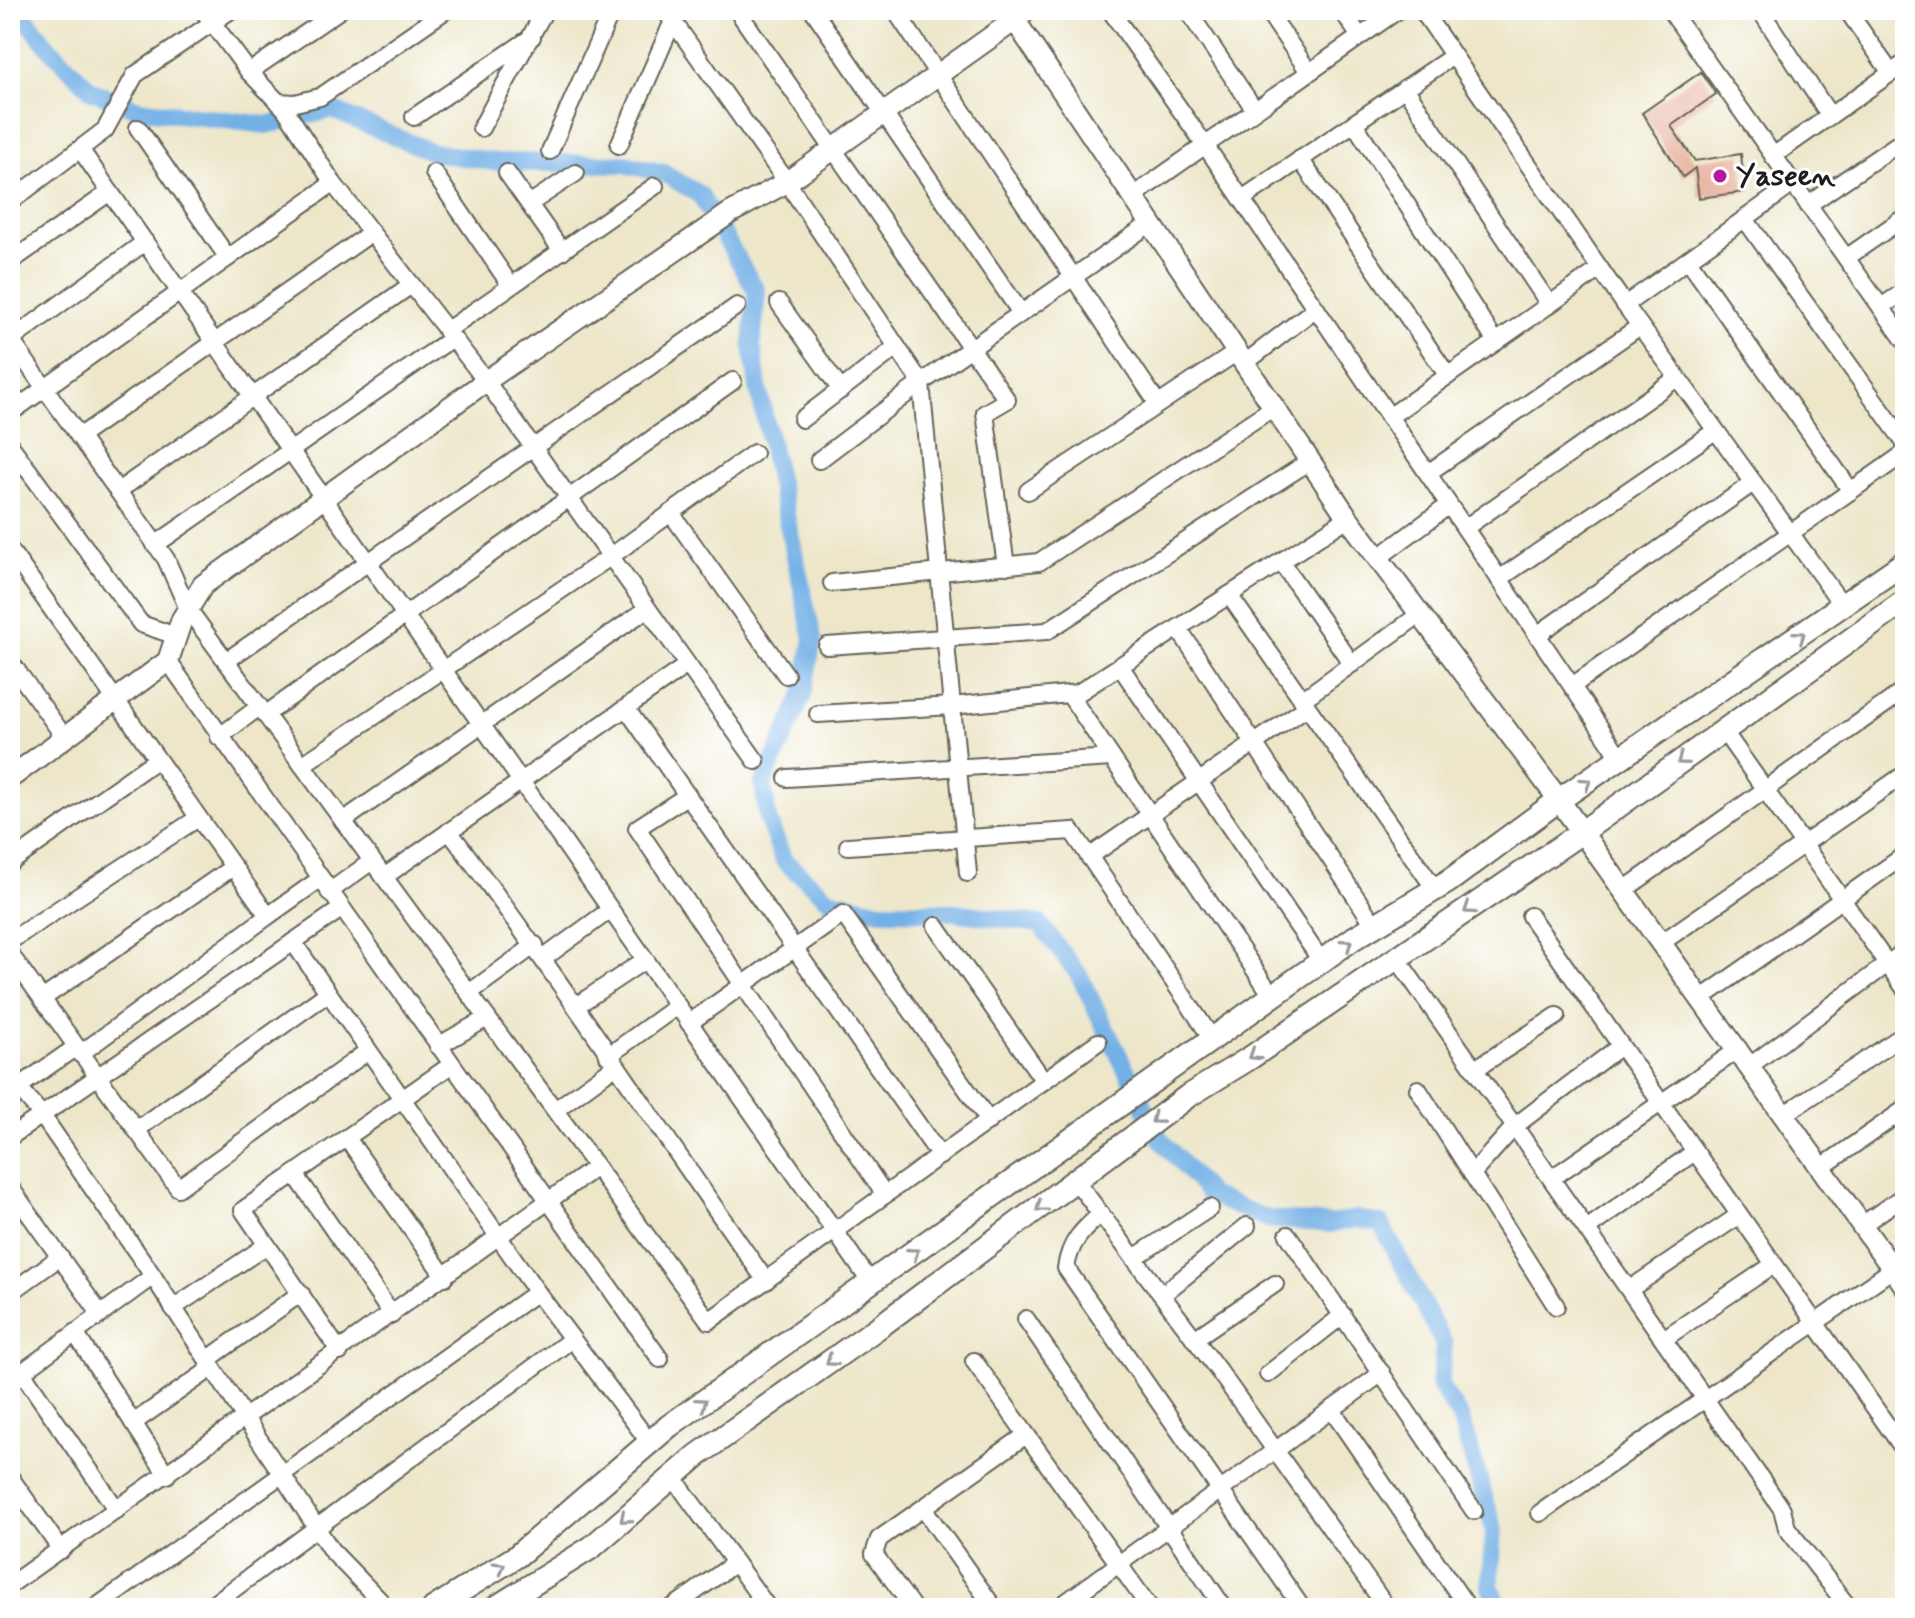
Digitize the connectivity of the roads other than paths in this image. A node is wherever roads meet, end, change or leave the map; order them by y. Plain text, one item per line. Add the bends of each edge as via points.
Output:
1 (231, 10) edge
2 (340, 10) edge
3 (446, 10) edge
4 (545, 10) edge
5 (612, 10) edge
6 (737, 10) edge
7 (813, 10) edge
8 (895, 10) edge
9 (1110, 10) edge
10 (1187, 10) edge
11 (1267, 10) edge
12 (1342, 10) edge
13 (1398, 10) edge
14 (1422, 10) edge
15 (1670, 10) edge
16 (1760, 10) edge
17 (1847, 10) edge
18 (1018, 13) edge
19 (669, 16) edge
20 (208, 17) edge
21 (532, 37) junction
22 (1360, 37) junction
23 (1453, 56) junction
24 (1905, 63) edge
25 (249, 72) junction
26 (1309, 72) junction
27 (940, 73) junction
28 (1891, 73) junction
29 (1405, 88) junction
30 (282, 106) junction
31 (1255, 110) junction
32 (885, 112) junction
33 (1830, 116) junction
34 (414, 117) dead end
35 (1354, 123) junction
36 (138, 128) dead end
37 (481, 128) dead end
38 (1905, 139) edge
39 (619, 145) dead end
40 (1205, 145) junction
41 (835, 147) junction
42 (80, 149) junction
43 (550, 151) dead end
44 (1773, 156) junction
45 (1300, 159) junction
46 (434, 173) dead end
47 (507, 173) dead end
48 (576, 173) dead end
49 (787, 182) junction
50 (333, 183) junction
51 (1793, 184) junction
52 (655, 186) dead end
53 (110, 192) junction
54 (1133, 196) junction
55 (1242, 199) junction
56 (10, 202) edge
57 (529, 204) junction
58 (1808, 205) junction
59 (1905, 217) edge
60 (1745, 219) junction
61 (1151, 223) junction
62 (371, 233) junction
63 (145, 242) junction
64 (562, 251) junction
65 (228, 258) junction
66 (1846, 258) junction
67 (1688, 260) junction
68 (10, 262) edge
69 (1600, 269) junction
70 (1074, 276) junction
71 (411, 285) junction
72 (511, 286) junction
73 (1905, 291) edge
74 (180, 293) junction
75 (779, 303) dead end
76 (1549, 304) junction
77 (1625, 305) junction
78 (737, 306) dead end
79 (1881, 307) junction
80 (1316, 308) junction
81 (1021, 313) junction
82 (1640, 326) junction
83 (449, 335) junction
84 (10, 340) edge
85 (1905, 341) edge
86 (1496, 342) junction
87 (215, 343) junction
88 (972, 346) junction
89 (897, 347) junction
90 (1241, 358) junction
91 (1448, 376) junction
92 (1677, 378) junction
93 (486, 381) junction
94 (733, 381) dead end
95 (921, 383) junction
96 (46, 390) junction
97 (841, 390) junction
98 (252, 396) junction
99 (1158, 404) junction
100 (1274, 407) junction
101 (10, 413) edge
102 (1389, 417) junction
103 (802, 419) dead end
104 (1715, 431) junction
105 (79, 437) junction
106 (1905, 443) edge
107 (10, 445) edge
108 (533, 449) junction
109 (290, 451) junction
110 (754, 453) dead end
111 (1905, 453) edge
112 (819, 460) dead end
113 (1310, 461) junction
114 (1428, 473) junction
115 (1753, 483) junction
116 (118, 491) junction
117 (1028, 491) dead end
118 (1851, 491) junction
119 (568, 499) junction
120 (324, 500) junction
121 (1449, 505) junction
122 (671, 513) junction
123 (1348, 518) junction
124 (1465, 528) junction
125 (1790, 533) junction
126 (155, 545) junction
127 (10, 550) edge
128 (610, 557) junction
129 (1378, 558) junction
130 (1281, 562) junction
131 (1905, 562) edge
132 (368, 563) junction
133 (1006, 566) junction
134 (939, 573) junction
135 (16, 574) edge
136 (1499, 579) junction
137 (832, 583) dead end
138 (1229, 595) junction
139 (1904, 603) edge
140 (1843, 606) junction
141 (188, 609) junction
142 (647, 609) junction
143 (1420, 614) junction
144 (405, 615) junction
145 (1178, 628) junction
146 (1537, 635) junction
147 (176, 636) junction
148 (945, 638) junction
149 (827, 646) dead end
150 (10, 661) edge
151 (168, 661) junction
152 (226, 661) junction
153 (1352, 664) junction
154 (687, 665) junction
155 (1120, 666) junction
156 (442, 670) junction
157 (786, 675) dead end
158 (1572, 686) junction
159 (1905, 690) edge
160 (1069, 694) junction
161 (116, 700) junction
162 (1305, 704) junction
163 (952, 706) junction
164 (626, 708) junction
165 (262, 711) junction
166 (818, 714) dead end
167 (481, 725) junction
168 (1723, 730) junction
169 (219, 737) junction
170 (65, 738) junction
171 (1254, 743) junction
172 (1112, 758) junction
173 (156, 760) junction
174 (1622, 760) junction
175 (756, 761) dead end
176 (302, 765) junction
177 (958, 769) junction
178 (1905, 774) edge
179 (11, 775) edge
180 (787, 778) dead end
181 (520, 781) junction
182 (1198, 781) junction
183 (1765, 790) junction
184 (688, 795) junction
185 (1559, 800) junction
186 (1150, 815) junction
187 (198, 818) junction
188 (343, 821) junction
189 (449, 831) junction
190 (1582, 832) junction
191 (965, 838) junction
192 (1804, 845) junction
193 (848, 846) dead end
194 (1905, 855) edge
195 (1089, 857) junction
196 (372, 861) junction
197 (10, 863) edge
198 (233, 867) junction
199 (968, 873) dead end
200 (384, 877) junction
201 (325, 886) junction
202 (1435, 889) junction
203 (1624, 890) junction
204 (1842, 899) junction
205 (341, 909) junction
206 (610, 910) junction
207 (268, 916) junction
208 (1530, 916) dead end
209 (936, 926) dead end
210 (1375, 926) junction
211 (10, 941) edge
212 (293, 942) junction
213 (1661, 943) junction
214 (794, 948) junction
215 (539, 951) junction
216 (1905, 951) edge
217 (10, 954) edge
218 (1396, 957) junction
219 (645, 960) junction
220 (1322, 962) junction
221 (1887, 964) junction
222 (743, 984) junction
223 (1905, 989) edge
224 (328, 993) junction
225 (469, 993) junction
226 (1273, 997) junction
227 (1702, 998) junction
228 (42, 999) junction
229 (576, 1006) junction
230 (677, 1006) junction
231 (1557, 1016) dead end
232 (487, 1018) junction
233 (689, 1023) junction
234 (1905, 1034) edge
235 (1213, 1040) junction
236 (1098, 1042) dead end
237 (438, 1046) junction
238 (1619, 1047) junction
239 (78, 1051) junction
240 (368, 1051) junction
241 (1745, 1057) junction
242 (612, 1061) junction
243 (451, 1065) junction
244 (1475, 1069) junction
245 (96, 1077) junction
246 (1044, 1081) junction
247 (12, 1086) edge
248 (1418, 1089) dead end
249 (403, 1100) junction
250 (1658, 1104) junction
251 (1905, 1109) edge
252 (555, 1110) junction
253 (41, 1114) junction
254 (1785, 1114) junction
255 (989, 1121) junction
256 (1515, 1126) junction
257 (136, 1130) junction
258 (10, 1137) edge
259 (347, 1138) junction
260 (1693, 1153) junction
261 (940, 1156) junction
262 (596, 1167) junction
263 (1822, 1167) junction
264 (295, 1174) junction
265 (1472, 1174) junction
266 (1552, 1178) junction
267 (1076, 1181) junction
268 (10, 1187) edge
269 (885, 1195) junction
270 (1905, 1195) edge
271 (549, 1203) junction
272 (16, 1208) edge
273 (1210, 1208) dead end
274 (1101, 1214) junction
275 (1738, 1216) junction
276 (1862, 1225) junction
277 (1247, 1226) dead end
278 (1588, 1228) junction
279 (834, 1231) junction
280 (1288, 1235) dead end
281 (499, 1239) junction
282 (267, 1245) junction
283 (60, 1257) junction
284 (1134, 1258) junction
285 (1773, 1265) junction
286 (153, 1276) junction
287 (445, 1277) junction
288 (1901, 1279) edge
289 (766, 1281) junction
290 (871, 1283) junction
291 (1275, 1284) dead end
292 (1630, 1289) junction
293 (537, 1292) junction
294 (10, 1293) edge
295 (301, 1293) junction
296 (1162, 1295) junction
297 (1556, 1306) dead end
298 (173, 1308) junction
299 (101, 1315) junction
300 (392, 1315) junction
301 (1343, 1315) junction
302 (1026, 1319) dead end
303 (1814, 1323) junction
304 (75, 1333) junction
305 (1665, 1338) junction
306 (572, 1339) junction
307 (1194, 1339) junction
308 (340, 1352) junction
309 (660, 1359) dead end
310 (974, 1361) dead end
311 (210, 1364) junction
312 (1382, 1373) junction
313 (1268, 1374) dead end
314 (16, 1377) edge
315 (1707, 1398) junction
316 (1332, 1410) junction
317 (246, 1420) junction
318 (133, 1423) junction
319 (1026, 1435) junction
320 (650, 1443) junction
321 (1905, 1451) edge
322 (1276, 1452) junction
323 (167, 1475) junction
324 (282, 1476) junction
325 (10, 1477) edge
326 (673, 1477) junction
327 (1221, 1492) junction
328 (924, 1509) junction
329 (117, 1510) junction
330 (1474, 1511) dead end
331 (1540, 1513) dead end
332 (1169, 1528) junction
333 (317, 1529) junction
334 (61, 1550) junction
335 (735, 1563) junction
336 (1118, 1565) junction
337 (10, 1585) edge
338 (1061, 1607) edge
339 (95, 1608) edge
340 (208, 1608) edge
341 (387, 1608) edge
342 (434, 1608) edge
343 (495, 1608) edge
344 (672, 1608) edge
345 (768, 1608) edge
346 (913, 1608) edge
347 (994, 1608) edge
348 (1150, 1608) edge
349 (1224, 1608) edge
350 (1302, 1608) edge
351 (1387, 1608) edge
352 (1468, 1608) edge
353 (1849, 1608) edge

1 - 20 street
2 - 25 street
3 - 30 street via 320,97
4 - 21 street
5 - 43 street
6 - 41 street
7 - 32 street
8 - 27 street
9 - 40 street
10 - 31 street
11 - 26 street
12 - 22 street
13 - 22 street
14 - 23 street
15 - 44 street
16 - 33 street
17 - 28 street
18 - 27 street
18 - 54 street
19 - 39 street
19 - 49 street
20 - 25 street
20 - 42 street via 135,75 109,123
21 - 34 street
21 - 37 street
22 - 26 street
23 - 29 street
23 - 69 street
24 - 28 street
25 - 30 street
26 - 31 street
27 - 32 street
27 - 70 street
28 - 33 street
29 - 35 street
29 - 76 street
30 - 50 street
31 - 40 street
32 - 41 street
32 - 81 street
33 - 44 street
35 - 45 street
35 - 86 street
36 - 65 street
38 - 58 street
40 - 54 street
40 - 55 street
41 - 49 street
41 - 88 street
42 - 53 street
42 - 56 street
44 - 51 street
45 - 55 street
45 - 91 street
46 - 72 street
47 - 57 street
48 - 57 street
49 - 89 street
49 - 93 street via 730,213
50 - 62 street
50 - 65 street
51 - 58 street
51 - 60 street
52 - 64 street
53 - 63 street
53 - 68 street
54 - 61 street
55 - 80 street
57 - 64 street
58 - 66 street
59 - 66 street
60 - 67 street
60 - 106 street
61 - 70 street
61 - 90 street
62 - 71 street
62 - 87 street
63 - 74 street
63 - 84 street
64 - 72 street
65 - 74 street
66 - 79 street
67 - 77 street
67 - 118 street
69 - 76 street
69 - 77 street
70 - 81 street
70 - 99 street
71 - 83 street
71 - 98 street
72 - 83 street
73 - 79 street
74 - 87 street
74 - 96 street
75 - 97 street
76 - 86 street
77 - 82 street
78 - 108 street
79 - 85 street
80 - 90 street
80 - 102 street
81 - 88 street
82 - 92 street
82 - 114 street
83 - 93 street
83 - 109 street
84 - 96 street
86 - 91 street
87 - 98 street
87 - 105 street
88 - 95 street
88 - 133 street via 1007,400 985,413
89 - 95 street
89 - 97 street
90 - 99 street
90 - 100 street
91 - 102 street
92 - 104 street
92 - 124 street
93 - 108 street
93 - 120 street
94 - 119 street
95 - 112 street
95 - 134 street
96 - 101 street
96 - 105 street
97 - 103 street
98 - 109 street
98 - 116 street
99 - 117 street
100 - 113 street
100 - 133 street via 1039,562
102 - 114 street
104 - 115 street
104 - 136 street
105 - 116 street
107 - 147 street via 141,624
108 - 119 street
108 - 132 street
109 - 120 street
109 - 126 street
110 - 122 street
111 - 118 street
113 - 123 street
113 - 148 street via 1047,631
114 - 121 street
115 - 125 street
115 - 146 street
116 - 126 street
118 - 125 street
119 - 128 street
119 - 144 street
120 - 132 street
120 - 141 street via 203,585
121 - 124 street
121 - 129 street
122 - 128 street
122 - 157 street
123 - 129 street
123 - 130 street
124 - 136 street
125 - 140 street
125 - 158 street
126 - 141 street
127 - 135 street
128 - 142 street
128 - 156 street
129 - 143 street
130 - 138 street
130 - 153 street
131 - 140 main road
132 - 144 street
132 - 152 street
133 - 134 street
134 - 137 street
134 - 148 street
135 - 161 street
136 - 146 street
138 - 145 street
138 - 162 street
139 - 168 main road
174 -> 140 main road
141 - 147 street
141 - 152 street
142 - 154 street
142 - 167 street
143 - 153 street
143 - 185 street
144 - 156 street
144 - 165 street
145 - 155 street
145 - 171 street
146 - 158 street
147 - 151 street
148 - 149 street
148 - 163 street
150 - 170 street
151 - 161 street
151 - 169 street
152 - 165 street
153 - 162 street
154 - 164 street
154 - 175 street
155 - 160 street
155 - 182 street
156 - 167 street
156 - 176 street
158 - 174 street
159 - 183 street
160 - 163 street
160 - 172 street
161 - 170 street
161 - 173 street
162 - 171 street
162 - 202 street
163 - 166 street
163 - 177 street
164 - 181 street
164 - 184 street
165 - 169 street
165 - 176 street
167 - 181 street
167 - 188 street
168 - 183 street
168 -> 190 main road
169 - 201 street
170 - 179 street
171 - 182 street
171 - 210 street
172 - 177 street
172 - 186 street
173 - 187 street
173 - 197 street
185 -> 174 main road
176 - 188 street
177 - 180 street
177 - 191 street
178 - 192 street
181 - 189 street
181 - 206 street
182 - 186 street
182 - 220 street
183 - 192 street
183 - 203 street
184 - 214 street
184 - 222 street via 637,828
185 - 190 street
185 - 202 main road
186 - 195 street
186 - 226 street
187 - 198 street
187 - 211 street
188 - 196 street
189 - 200 street
189 - 215 street
190 - 203 street
190 -> 218 main road
191 - 193 street
191 - 195 street via 1072,831
191 - 199 street
192 - 204 street
192 - 213 street
194 - 204 street
195 - 235 street
196 - 200 street
196 - 201 street
198 - 207 street
198 - 228 street
200 - 225 street
201 - 205 street
201 - 207 street
202 - 210 main road
203 - 213 street
204 - 221 street
204 - 227 street
205 - 212 street
205 - 237 street
206 - 215 street
206 - 219 street
207 - 239 street
208 - 238 street
209 - 246 street
220 -> 210 main road
212 - 224 street
212 - 245 street
213 - 227 street
214 - 222 street
214 - 255 street via 843,914
214 - 261 street
215 - 225 street
215 - 229 street
216 - 221 street
217 - 228 street
218 - 244 street
218 -> 267 main road via 1188,1096
219 - 229 street
219 - 230 street
220 - 226 main road
221 - 223 street
221 - 241 street
222 - 233 street
222 - 269 street
224 - 240 street
224 - 257 street
225 - 232 street
226 - 235 main road
227 - 241 street
228 - 239 street
229 - 242 street
230 - 233 street
230 - 242 street
231 - 244 street
232 - 237 street
232 - 252 street
233 - 279 street
234 - 254 street
290 -> 235 main road
236 - 246 street
237 - 243 street
238 - 250 street
238 - 256 street
239 - 245 street
239 - 247 street
240 - 249 street
240 - 257 street via 178,1188
241 - 250 street
241 - 254 street
242 - 252 street
242 - 289 street
243 - 249 street
243 - 271 street
244 - 256 street
245 - 253 street
245 - 257 street
246 - 255 street
247 - 253 street
248 - 265 street
249 - 259 street
249 - 281 street
250 - 260 street
250 - 266 street
251 - 263 street
252 - 262 street
253 - 258 street
253 - 286 street
254 - 263 street
255 - 261 street
256 - 265 street
256 - 266 street
259 - 264 street
259 - 287 street
260 - 275 street
260 - 278 street
261 - 269 street
262 - 271 street
262 - 289 street via 709,1321
263 - 276 street
264 - 282 street via 243,1210
264 - 300 street
265 - 297 street
266 - 278 street
267 - 274 street
267 -> 326 main road
268 - 272 street
269 - 279 street
270 - 276 street
271 - 281 street
271 - 309 street
272 - 283 street
273 - 284 street
274 - 284 street
274 - 327 street via 1078,1233 1066,1268
275 - 285 street
275 - 292 street
276 - 288 street
277 - 296 street
278 - 292 street
279 - 289 street
279 - 290 street
280 - 301 street
281 - 287 street
281 - 293 street
282 - 295 street
282 - 298 street
283 - 294 street
283 - 299 street
284 - 296 street
285 - 303 street
285 - 305 street
286 - 298 street
286 - 299 street
287 - 300 street
288 - 303 street
320 -> 290 main road
291 - 307 street
292 - 305 street
293 - 306 street
293 - 324 street
295 - 308 street
295 - 311 street
296 - 307 street
298 - 311 street
299 - 304 street
300 - 308 street
301 - 312 street
301 - 313 street
302 - 332 street
303 - 315 street
303 - 321 street
304 - 314 street
304 - 318 street
305 - 315 street
306 - 320 street
306 - 333 street
307 - 322 street
308 - 317 street
310 - 319 street
311 - 317 street
311 - 318 street
312 - 316 street
312 - 330 street
314 - 329 street
315 - 331 street
315 - 353 street via 1782,1509 1787,1528
316 - 322 street
316 - 352 street
317 - 323 street
317 - 324 street
318 - 323 street
319 - 328 street
319 - 336 street
342 -> 320 main road via 517,1556
322 - 327 street
322 - 351 street
323 - 329 street
324 - 333 street
324 - 339 street
325 - 334 street
326 - 335 street
326 -> 343 main road via 592,1547
327 - 332 street
327 - 350 street
328 - 346 street via 879,1539 874,1554
328 - 347 street
329 - 334 street
332 - 336 street
332 - 349 street
333 - 340 street
333 - 341 street
334 - 337 street
335 - 344 street
335 - 345 street
336 - 338 street
336 - 348 street

